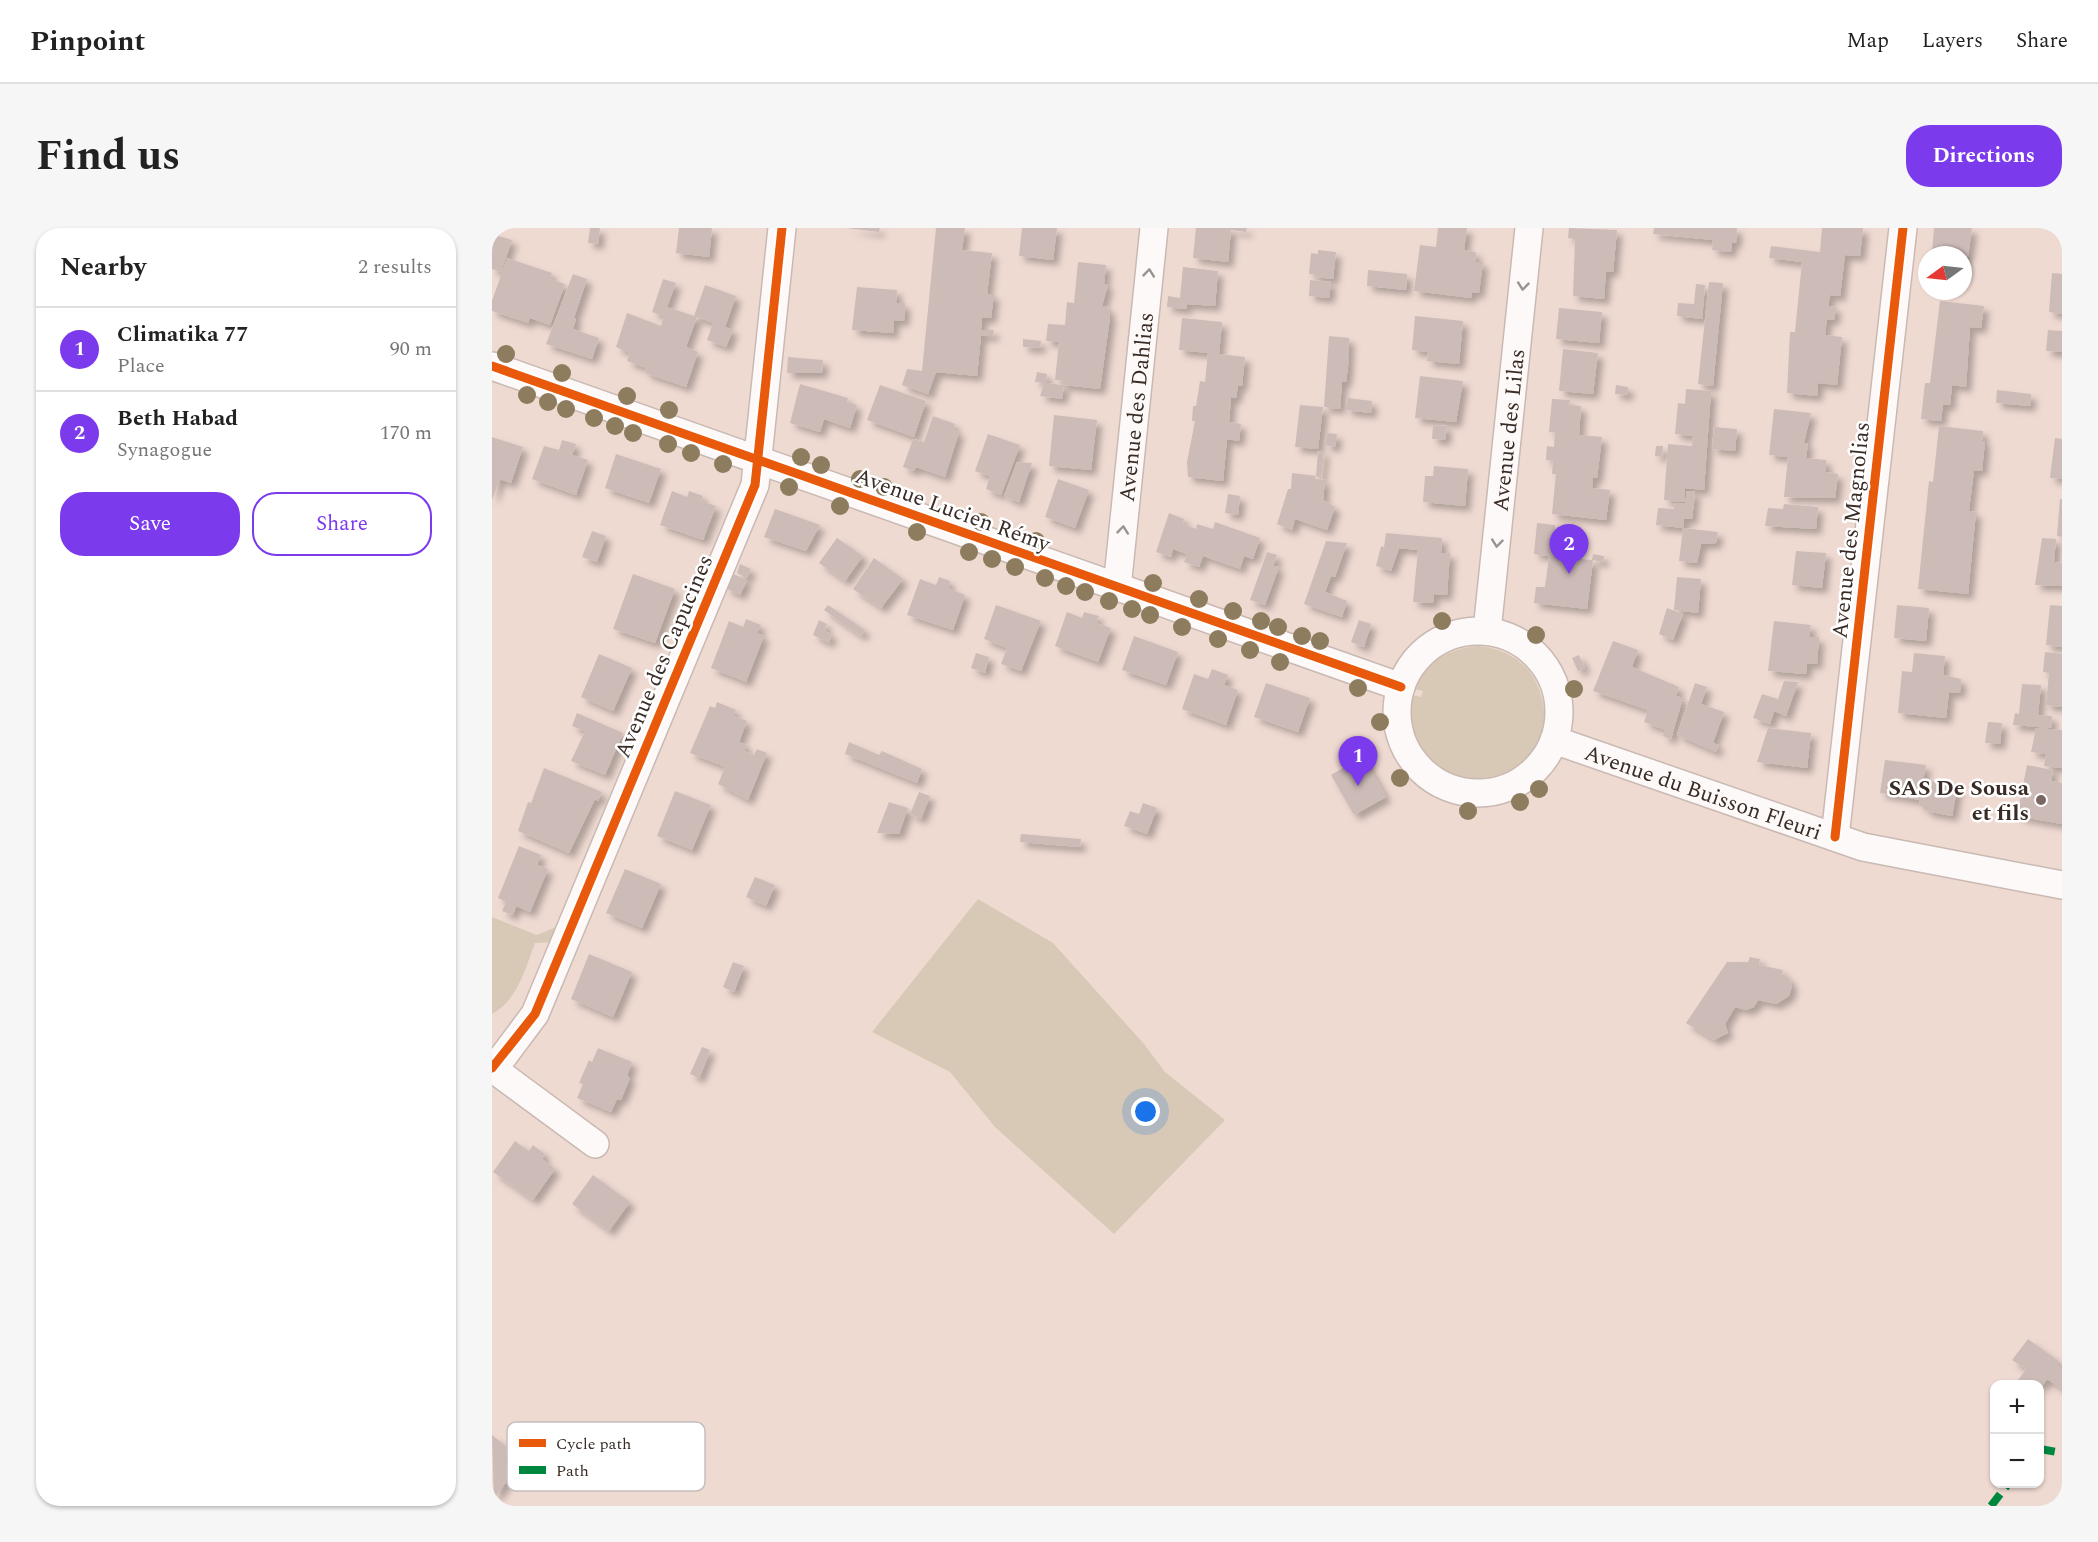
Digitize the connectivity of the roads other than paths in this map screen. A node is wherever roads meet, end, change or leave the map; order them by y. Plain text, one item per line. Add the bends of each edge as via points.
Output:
1 (782, 228) edge
2 (1154, 228) edge
3 (1529, 228) edge
4 (1903, 228) edge
5 (492, 366) edge
6 (757, 460) junction
7 (1117, 588) junction
8 (1486, 631) junction
9 (1401, 687) junction
10 (1554, 740) junction
11 (1835, 837) junction
12 (2062, 885) edge
13 (493, 1068) edge
14 (595, 1144) dead end

1 - 6 street, Avenue des Capucines
7 -> 2 street, Avenue des Dahlias
3 -> 8 street, Avenue des Lilas
4 - 11 street, Avenue des Magnolias
5 - 6 street, Avenue Lucien Rémy
6 - 7 street, Avenue Lucien Rémy
6 - 13 street, Avenue des Capucines via 755,486 536,1014
7 - 9 street, Avenue Lucien Rémy
8 - 9 street via 1459,633 1434,644 1413,662
8 - 10 street via 1510,638 1531,651 1547,669 1557,692 1559,717
9 - 10 street via 1396,709 1407,753 1422,772 1451,789 1485,794 1507,789 1544,761
10 - 11 street, Avenue du Buisson Fleuri
11 - 12 street, Avenue du Buisson Fleuri via 1863,847
13 - 14 street, Avenue des Capucines

